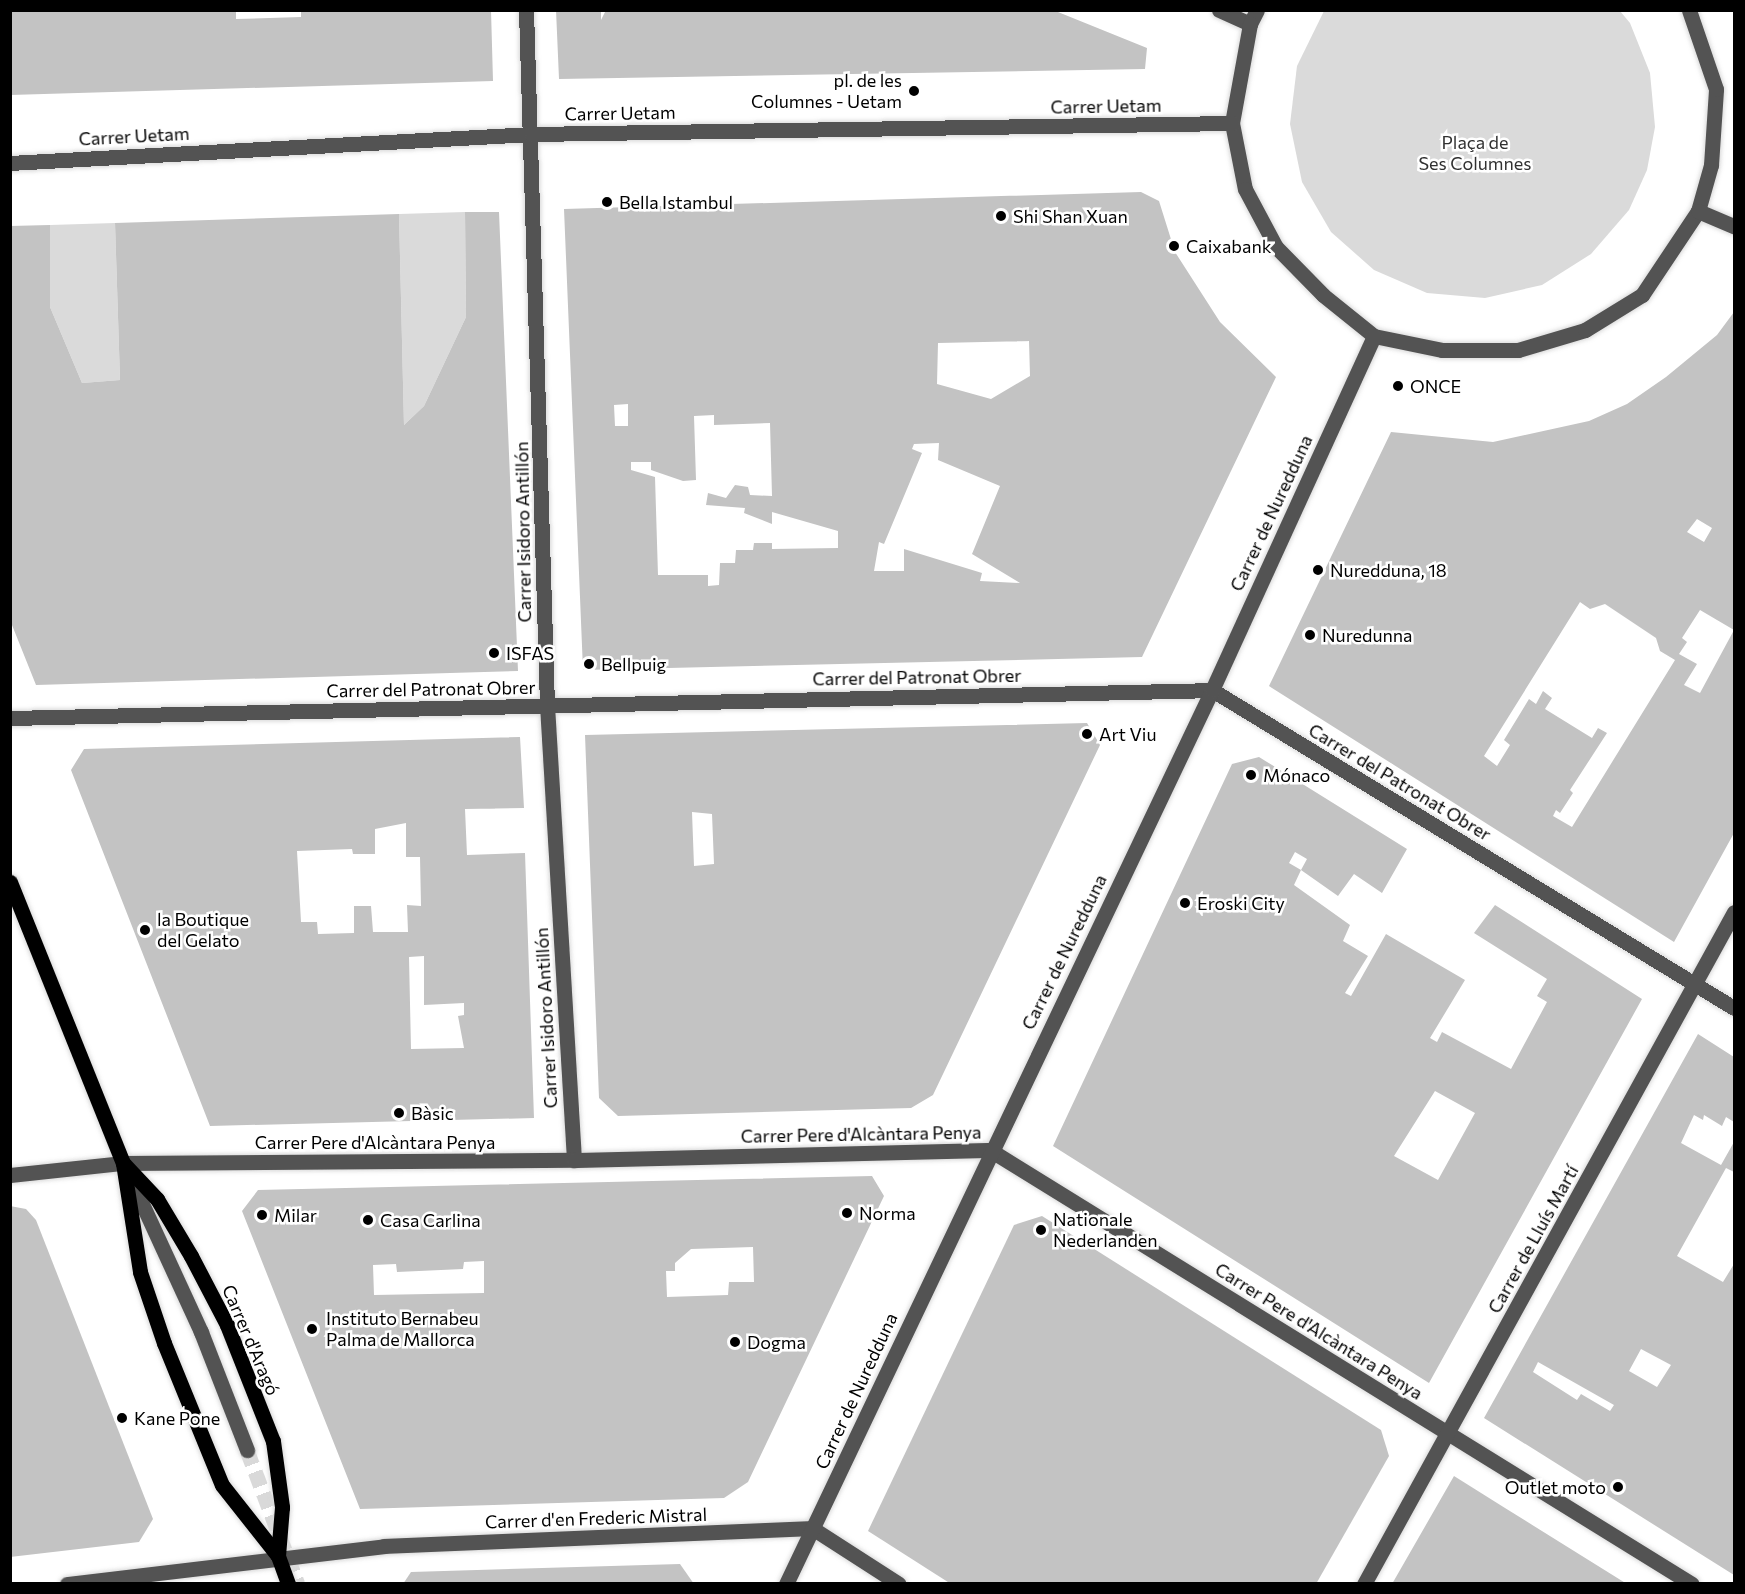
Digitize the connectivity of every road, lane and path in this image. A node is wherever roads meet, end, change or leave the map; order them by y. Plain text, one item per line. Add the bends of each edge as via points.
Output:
1 (526, 10) edge
2 (1219, 10) edge
3 (1689, 10) edge
4 (1254, 17) edge
5 (1232, 123) junction
6 (532, 134) junction
7 (10, 163) edge
8 (1698, 211) junction
9 (1734, 226) edge
10 (1374, 336) junction
11 (1212, 690) junction
12 (547, 705) junction
13 (10, 718) edge
14 (10, 882) edge
15 (1734, 912) edge
16 (1695, 984) junction
17 (1734, 1008) edge
18 (990, 1150) junction
19 (574, 1160) junction
20 (123, 1163) junction
21 (10, 1175) edge
22 (1449, 1435) junction
23 (247, 1450) tunnel mouth
24 (812, 1528) junction
25 (278, 1556) junction
26 (67, 1584) edge
27 (288, 1584) edge
28 (786, 1584) edge
29 (899, 1584) edge
30 (1364, 1584) edge
31 (1692, 1584) edge

1 - 6 street, Carrer Isidoro Antillón
2 - 4 street
3 - 8 street via 1716,89 1711,165
4 - 5 street
5 - 6 street, Carrer Uetam
5 - 10 street via 1245,189 1276,247 1323,295
6 - 7 street, Carrer Uetam
6 - 12 street, Carrer Isidoro Antillón
8 - 9 street
8 - 10 street via 1642,295 1585,330 1518,350 1442,350
10 - 11 street, Carrer de Nuredduna
11 - 12 street, Carrer del Patronat Obrer
11 - 16 street, Carrer del Patronat Obrer
11 - 18 street, Carrer de Nuredduna
12 - 13 street, Carrer del Patronat Obrer
12 - 19 street, Carrer Isidoro Antillón
14 - 20 main road, Carrer d'Aragó
15 - 16 street, Carrer de Lluís Martí
16 - 17 street, Carrer del Patronat Obrer
16 - 22 street, Carrer de Lluís Martí
18 - 19 street, Carrer Pere d'Alcàntara Penya
18 - 22 street, Carrer Pere d'Alcàntara Penya
18 - 24 street, Carrer de Nuredduna
19 - 20 street, Carrer Pere d'Alcàntara Penya
20 - 21 street, Carrer Pere d'Alcàntara Penya
20 - 23 street, Carrer d'Aragó via 201,1332
20 - 25 main road, Carrer d'Aragó via 140,1272 164,1343 222,1485
20 - 25 main road, Carrer d'Aragó via 157,1199 191,1256 227,1325 273,1441 282,1507
22 - 30 street, Carrer de Lluís Martí
22 - 31 street, Carrer Pere d'Alcàntara Penya
24 - 25 street, Carrer d'en Frederic Mistral via 384,1546
24 - 28 street, Carrer de Nuredduna
24 - 29 street
25 - 26 street, Carrer d'en Frederic Mistral
25 - 27 main road, Carrer d'Aragó

